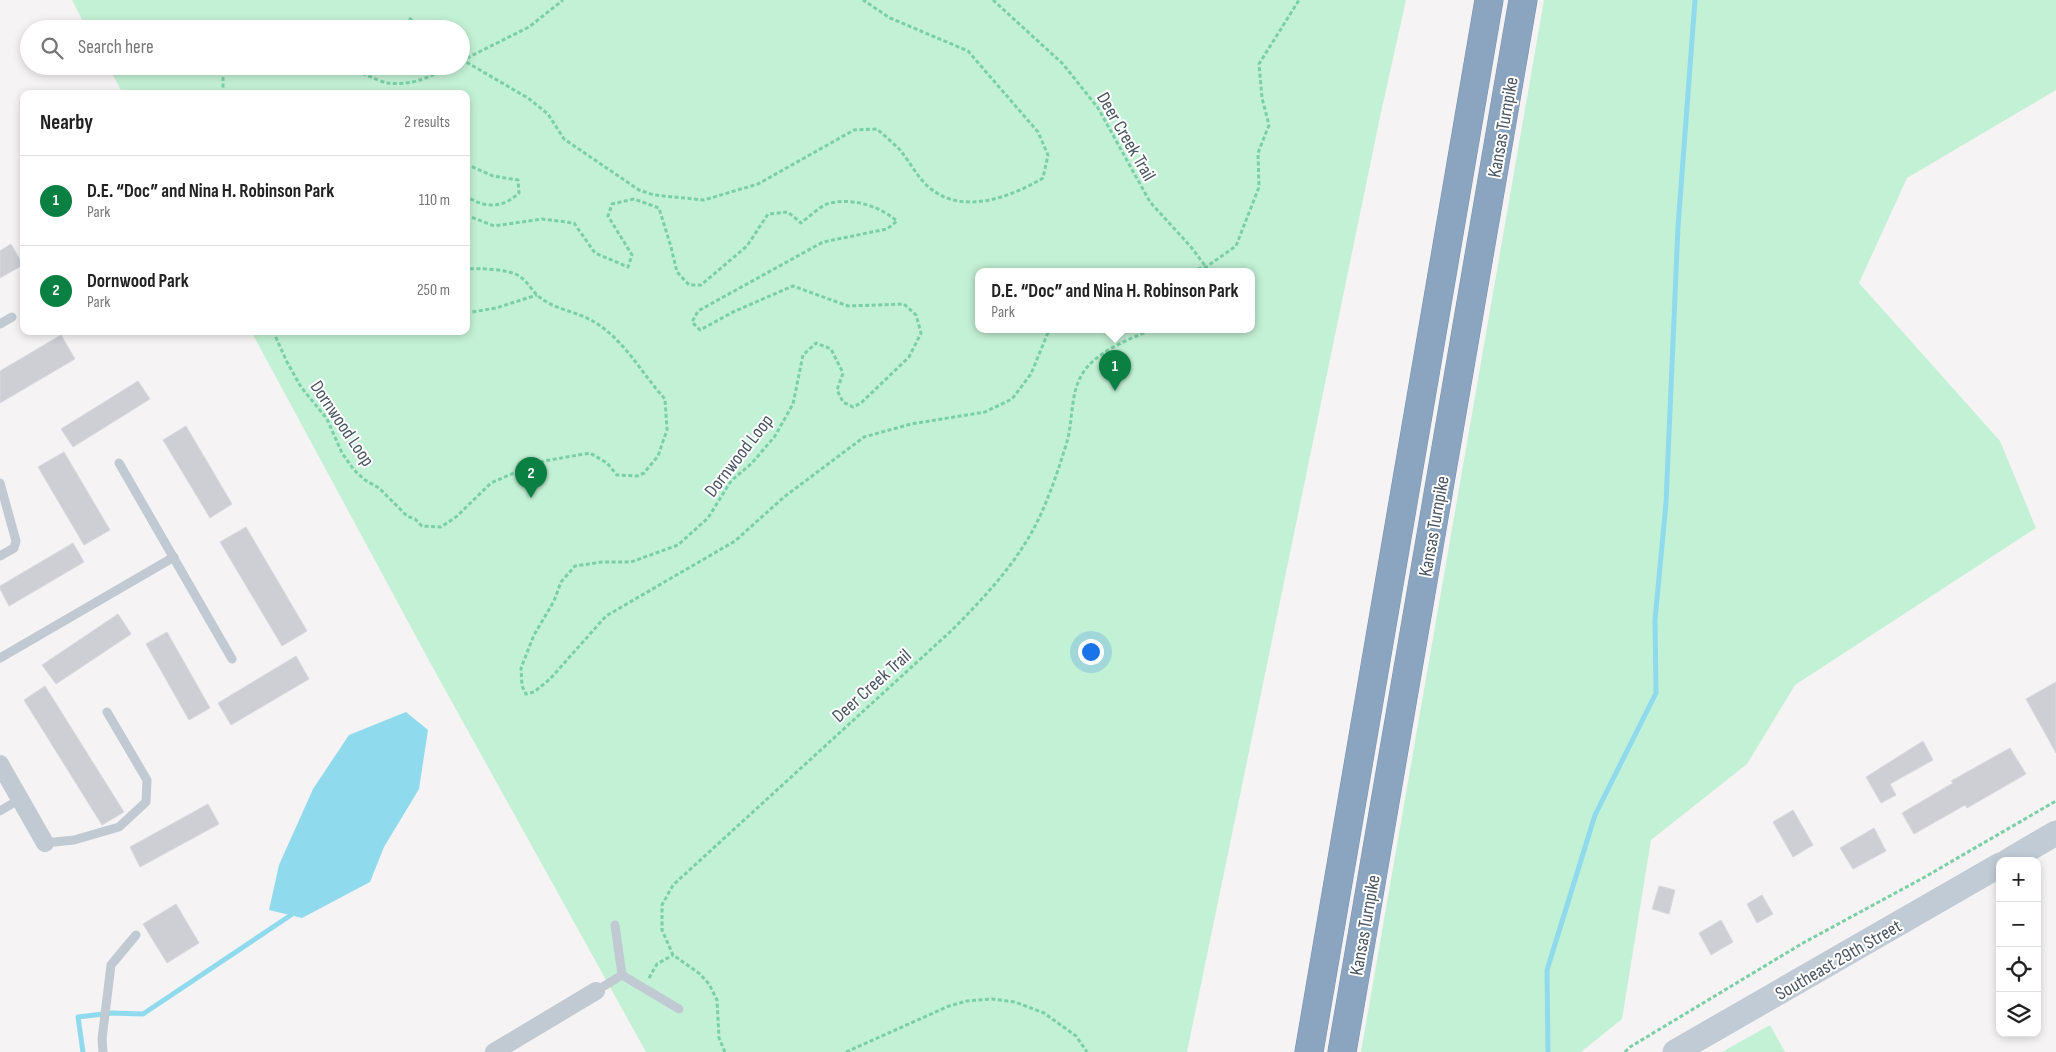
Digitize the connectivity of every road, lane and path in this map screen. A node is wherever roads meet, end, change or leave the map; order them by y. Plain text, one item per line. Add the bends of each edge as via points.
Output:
1 (563, 0) edge
2 (863, 0) edge
3 (993, 0) edge
4 (1299, 0) edge
5 (1489, 0) edge
6 (1523, 0) edge
7 (408, 18) dead end
8 (411, 20) edge
9 (470, 56) edge
10 (470, 65) edge
11 (223, 75) edge
12 (367, 75) edge
13 (435, 75) edge
14 (223, 90) edge
15 (470, 166) edge
16 (470, 197) edge
17 (470, 217) edge
18 (1206, 268) joint
19 (470, 269) edge
20 (537, 295) junction
21 (470, 312) edge
22 (12, 317) dead end
23 (0, 324) edge
24 (1047, 333) edge
25 (1144, 333) edge
26 (275, 335) edge
27 (119, 464) dead end
28 (0, 483) edge
29 (0, 556) edge
30 (174, 557) junction
31 (0, 658) edge
32 (232, 659) dead end
33 (107, 712) dead end
34 (0, 764) edge
35 (20, 799) junction
36 (2056, 801) edge
37 (0, 811) edge
38 (2056, 833) edge
39 (45, 843) joint
40 (2015, 857) edge
41 (1996, 868) edge
42 (615, 925) dead end
43 (136, 935) dead end
44 (673, 955) junction
45 (622, 975) junction
46 (643, 988) junction
47 (596, 991) joint
48 (679, 1009) dead end
49 (103, 1052) edge
50 (494, 1052) edge
51 (725, 1052) edge
52 (846, 1052) edge
53 (1087, 1052) edge
54 (1309, 1052) edge
55 (1342, 1052) edge
56 (1625, 1052) edge
57 (1675, 1052) edge

1 - 9 path via 528,27
2 - 10 path via 890,18 968,51 1038,132 1048,155 1043,178 1021,191 997,199 957,202 931,189 900,150 878,129 854,130 758,184 704,200 654,195 639,190 564,139 548,114 528,98
3 - 18 path, Deer Creek Trail via 1063,64 1098,108 1150,202
4 - 18 path via 1259,64 1262,98 1269,125 1258,153 1259,187 1236,246
5 - 54 highway, Kansas Turnpike
6 - 55 highway, Kansas Turnpike
7 - 8 path
11 - 14 path
12 - 13 path via 387,83 412,82
15 - 16 path via 493,176 518,180 519,193 509,202 495,206
17 - 24 path, Dornwood Loop via 494,226 542,219 574,223 595,253 628,267 632,255 608,216 612,204 634,199 659,208 677,272 689,285 701,285 747,246 768,214 788,212 801,223 829,203 861,202 886,212 897,221 887,229 823,242 698,311 692,322 700,330 793,286 848,306 904,304 916,315 921,333 909,357 853,407 843,402 837,390 843,373 831,349 816,343 803,355 792,404 775,436 731,481 708,518 678,545 630,562 575,566 560,582 521,668 526,694 550,680 606,616 735,541 784,497 864,436 911,424 985,412 1012,398 1031,374
19 - 20 path, Dornwood Loop via 518,275
20 - 21 path
20 - 26 path, Dornwood Loop via 559,308 595,322 634,359 665,399 667,430 658,456 644,473 637,476 617,475 607,463 590,453 544,461 491,483 456,518 441,526 422,526 354,470 326,419 286,362
22 - 23 lane
25 - 44 path, Deer Creek Trail via 1096,358 1080,378 1068,440 1033,530 984,599 673,885 662,905 662,930
27 - 30 lane
28 - 29 lane via 16,541 14,548
30 - 31 lane
30 - 32 lane
33 - 39 lane via 147,780 146,802 119,827 74,840
34 - 35 street
35 - 37 lane
35 - 39 street
36 - 56 path via 1803,943
38 - 40 main road
41 - 57 main road, Southeast 29th Street
42 - 45 lane
43 - 49 lane via 111,965
44 - 46 path via 658,964
44 - 51 path via 709,984 717,1000 719,1038
45 - 46 lane
45 - 47 lane
46 - 48 lane
47 - 50 street
52 - 53 path via 949,1006 992,999 1015,1002 1044,1014 1076,1036

